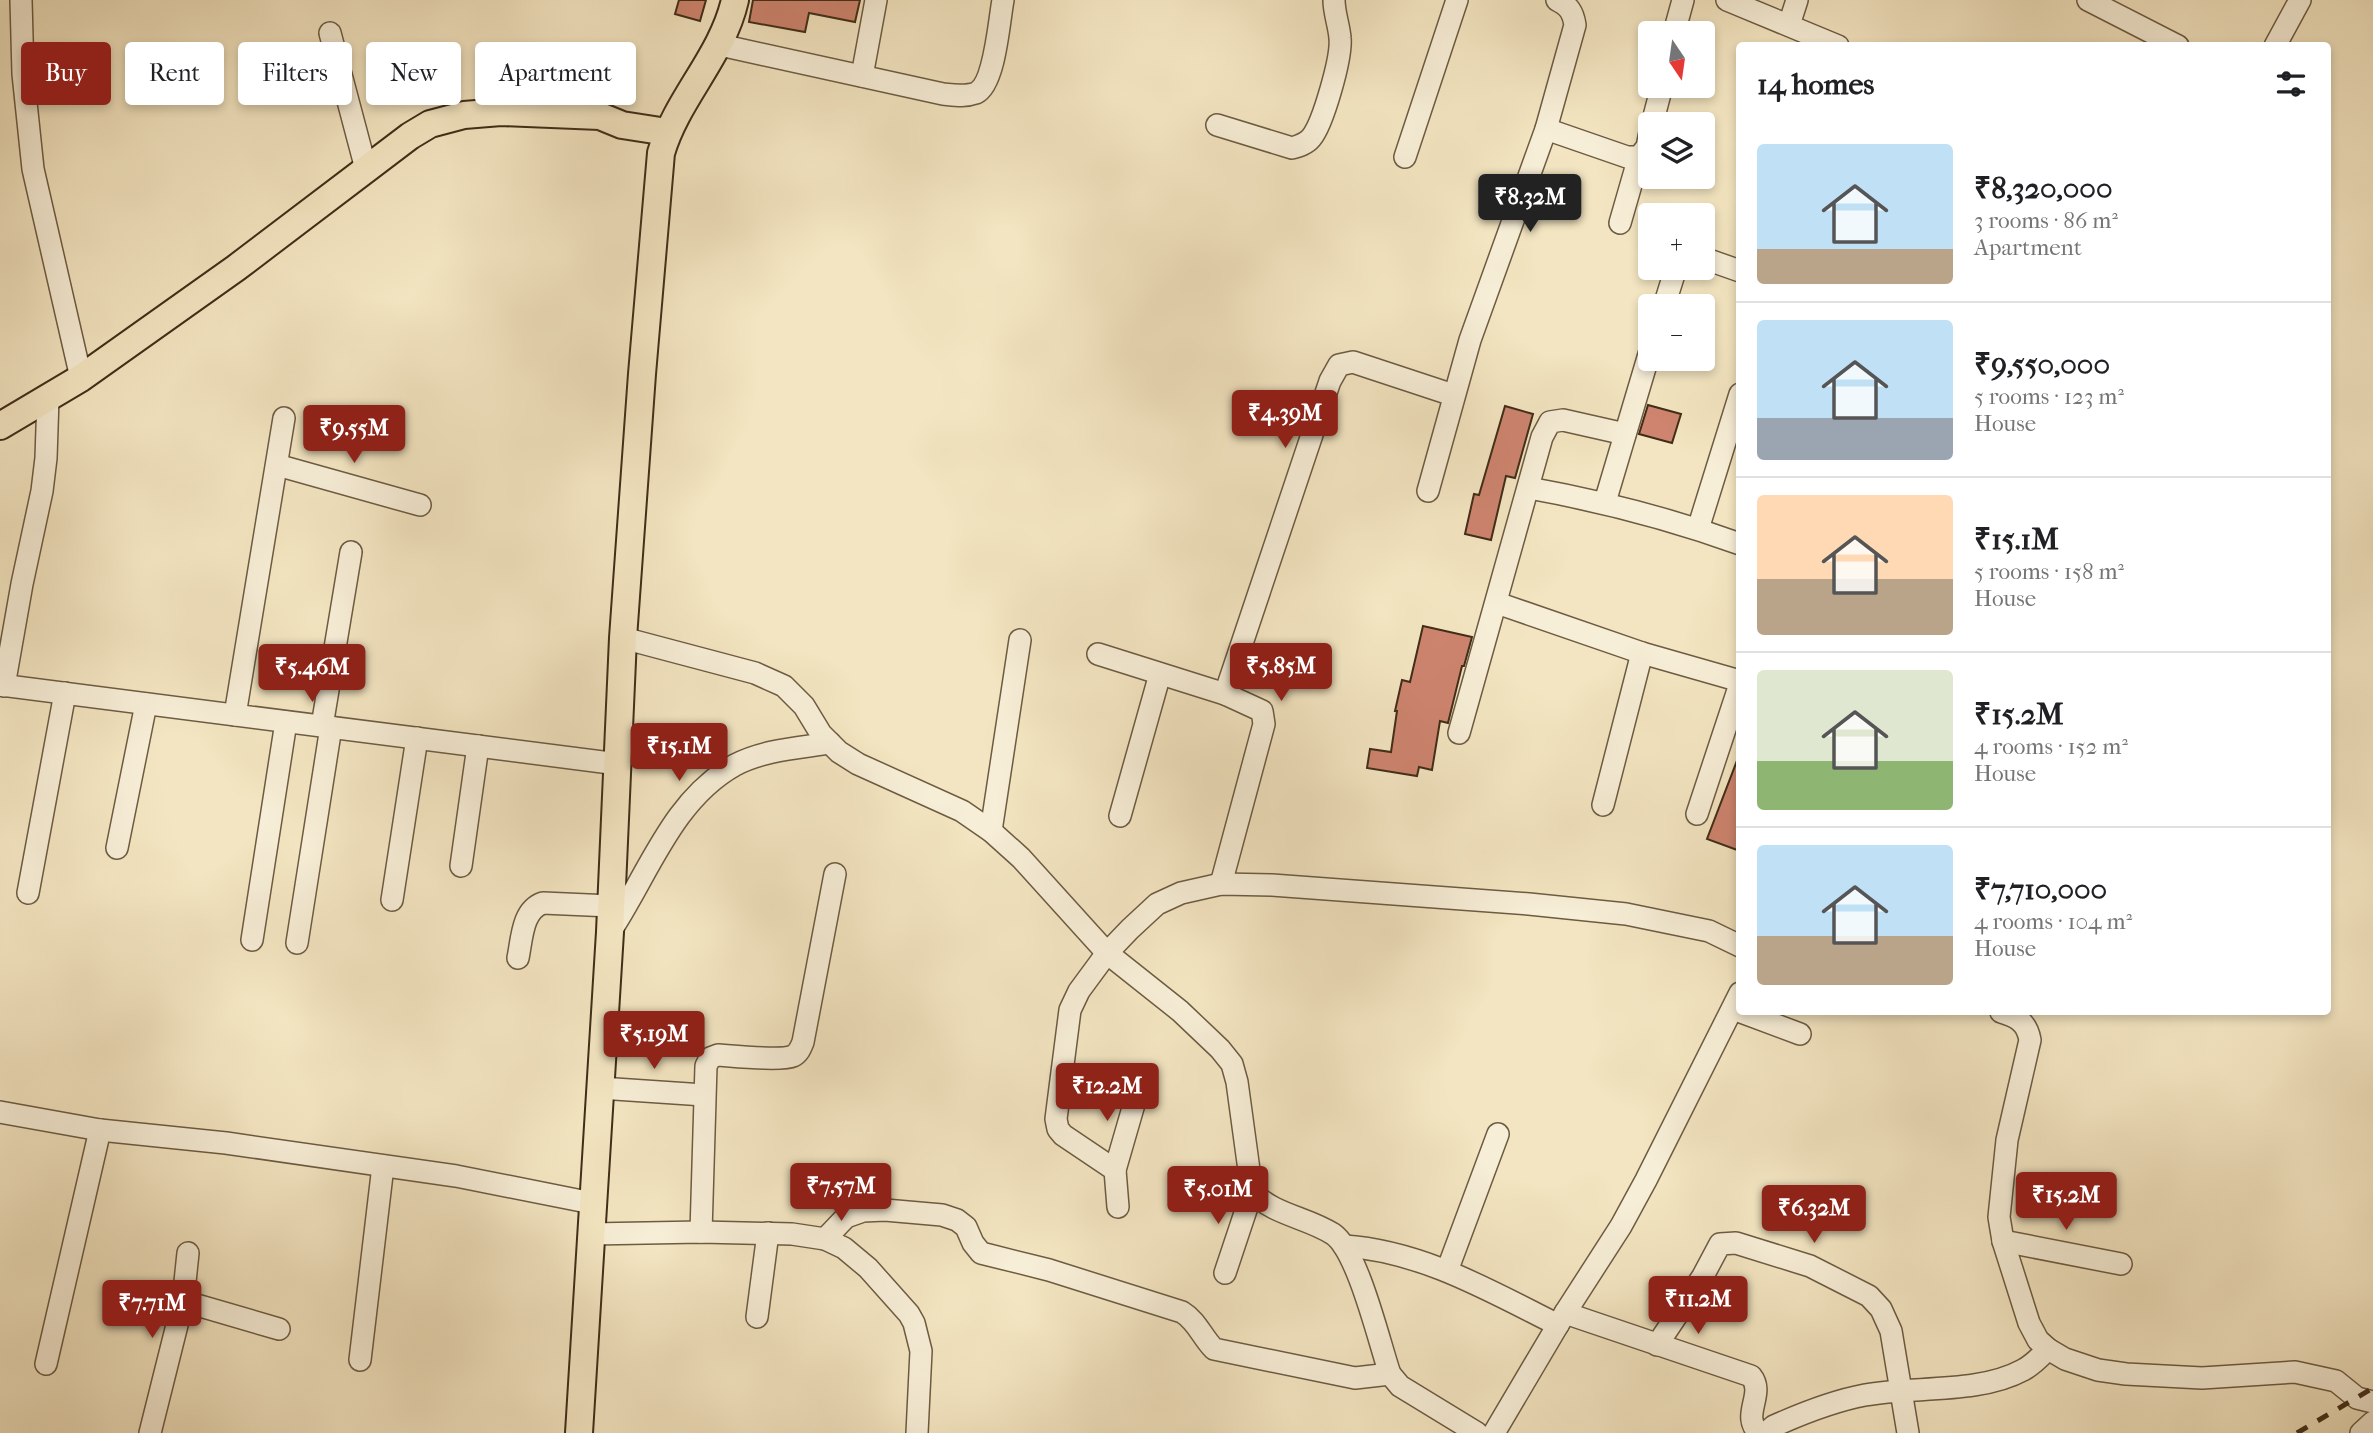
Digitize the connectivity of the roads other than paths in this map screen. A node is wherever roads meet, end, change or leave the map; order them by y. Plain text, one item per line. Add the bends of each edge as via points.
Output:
1 (21, 0) edge
2 (735, 0) edge
3 (876, 0) edge
4 (1003, 0) edge
5 (1334, 0) edge
6 (1457, 0) edge
7 (1557, 0) edge
8 (1683, 0) edge
9 (1727, 0) edge
10 (1797, 0) edge
11 (2088, 0) edge
12 (2300, 0) edge
13 (1678, 21) edge
14 (1789, 24) junction
15 (330, 33) dead end
16 (1829, 42) edge
17 (2170, 42) edge
18 (2277, 42) edge
19 (720, 45) junction
20 (862, 76) junction
21 (1217, 125) dead end
22 (1546, 129) junction
23 (667, 132) junction
24 (1405, 157) dead end
25 (1638, 157) edge
26 (1638, 160) edge
27 (366, 169) junction
28 (1620, 223) dead end
29 (1715, 262) edge
30 (1736, 270) edge
31 (1644, 371) edge
32 (81, 378) junction
33 (1453, 396) junction
34 (48, 398) junction
35 (1736, 407) edge
36 (284, 418) dead end
37 (0, 426) edge
38 (1625, 434) junction
39 (277, 465) junction
40 (1529, 488) junction
41 (1428, 491) dead end
42 (1605, 502) junction
43 (420, 505) dead end
44 (1698, 529) junction
45 (1736, 543) edge
46 (351, 552) dead end
47 (1497, 603) junction
48 (623, 638) junction
49 (1020, 640) dead end
50 (1642, 653) junction
51 (1097, 654) dead end
52 (1160, 674) junction
53 (1736, 682) edge
54 (2, 686) edge
55 (65, 694) junction
56 (1225, 694) junction
57 (1736, 695) edge
58 (146, 704) junction
59 (235, 715) junction
60 (286, 722) junction
61 (326, 727) junction
62 (1460, 733) dead end
63 (417, 738) junction
64 (830, 743) junction
65 (478, 746) junction
66 (618, 764) junction
67 (1603, 805) dead end
68 (1697, 814) dead end
69 (1120, 816) dead end
70 (991, 831) junction
71 (117, 848) dead end
72 (461, 866) dead end
73 (835, 874) dead end
74 (1221, 884) junction
75 (28, 893) dead end
76 (392, 900) dead end
77 (611, 906) junction
78 (610, 932) junction
79 (252, 940) dead end
80 (297, 943) dead end
81 (1736, 944) edge
82 (1107, 953) junction
83 (518, 958) dead end
84 (1736, 1010) edge
85 (1758, 1015) edge
86 (2008, 1015) edge
87 (1800, 1034) dead end
88 (1139, 1087) dead end
89 (600, 1088) junction
90 (704, 1095) junction
91 (0, 1112) edge
92 (100, 1130) junction
93 (1498, 1134) dead end
94 (383, 1166) junction
95 (1115, 1170) junction
96 (1251, 1192) junction
97 (593, 1203) junction
98 (1118, 1207) dead end
99 (701, 1232) junction
100 (768, 1233) junction
101 (591, 1234) junction
102 (825, 1238) junction
103 (2003, 1241) junction
104 (1344, 1245) junction
105 (188, 1253) dead end
106 (2121, 1264) dead end
107 (1447, 1270) junction
108 (1225, 1273) dead end
109 (183, 1301) junction
110 (757, 1317) dead end
111 (1561, 1319) junction
112 (279, 1329) dead end
113 (1657, 1345) junction
114 (2048, 1349) junction
115 (360, 1360) dead end
116 (46, 1364) dead end
117 (1390, 1374) junction
118 (1902, 1391) junction
119 (2373, 1402) edge
120 (2373, 1422) edge
121 (150, 1433) edge
122 (579, 1433) edge
123 (917, 1433) edge
124 (1477, 1433) edge
125 (1494, 1433) edge
126 (1759, 1433) edge
127 (1766, 1433) edge
128 (1908, 1433) edge
129 (2361, 1433) edge

1 - 32 street via 33,169
2 - 19 main road
3 - 20 street
4 - 20 street via 989,75 975,93 943,94
5 - 21 street via 1340,56 1311,138 1292,148
6 - 24 street
7 - 22 street via 1574,13 1575,25
8 - 13 street
9 - 14 street
10 - 14 street
11 - 17 street
12 - 18 street
14 - 16 street
15 - 27 street
19 - 20 street
19 - 23 main road
22 - 25 street
22 - 33 street
23 - 27 main road via 584,114 464,115 430,124
23 - 48 main road via 651,250
26 - 28 street
27 - 32 main road
29 - 30 street
31 - 38 street
32 - 34 main road
33 - 41 street
33 - 56 street via 1353,362 1339,365
34 - 37 main road
34 - 54 street via 42,491
35 - 44 street
36 - 39 street
38 - 40 street via 1563,420 1550,422
38 - 42 street
39 - 43 street
39 - 59 street
40 - 42 street
40 - 47 street
42 - 44 street
44 - 45 street
46 - 61 street
47 - 50 street
47 - 62 street
48 - 64 street via 755,673 784,686
48 - 66 main road
49 - 70 street
50 - 53 street
50 - 67 street
51 - 52 street
52 - 56 street
52 - 69 street
54 - 55 street
55 - 58 street
55 - 75 street
56 - 74 street via 1262,711 1264,724
57 - 68 street
58 - 59 street
58 - 71 street
59 - 60 street
60 - 61 street
60 - 79 street
61 - 63 street
61 - 80 street
63 - 65 street
63 - 76 street
64 - 70 street via 858,764 962,811
64 - 78 street via 762,755 736,765 709,784 668,833
65 - 66 street
65 - 72 street
66 - 77 main road
70 - 82 street
73 - 90 street via 799,1052 792,1057 710,1058
74 - 81 street via 1626,914 1709,931
74 - 82 street via 1157,904
77 - 78 main road
77 - 83 street via 534,905
78 - 89 main road
82 - 95 street via 1070,1010 1056,1119 1063,1135
82 - 96 street via 1180,1011 1232,1064
84 - 111 street via 1634,1203
85 - 87 street
86 - 103 street via 2023,1021 2030,1040 2007,1140 2000,1203
88 - 95 street
89 - 90 street
89 - 97 main road
90 - 99 street
91 - 92 street
92 - 94 street
92 - 116 street
93 - 107 street
94 - 97 street
94 - 115 street
95 - 98 street
96 - 104 street via 1283,1213 1335,1235
96 - 108 street
97 - 101 main road
99 - 100 street
99 - 101 street
100 - 102 street
100 - 110 street
101 - 122 main road
102 - 117 street via 846,1217 863,1212 942,1215 966,1227 981,1253 1182,1312 1192,1318 1214,1349 1355,1378
102 - 123 street via 868,1268 914,1323 921,1351
103 - 106 street
103 - 114 street via 2029,1323
104 - 107 street via 1368,1247
104 - 117 street
105 - 109 street
107 - 111 street
109 - 112 street
109 - 121 street
111 - 113 street
111 - 125 street
113 - 118 street via 1720,1244 1736,1243 1810,1265 1869,1296 1888,1321
113 - 126 street via 1751,1376 1757,1389 1750,1415
114 - 118 street via 2032,1365 2002,1378
114 - 119 street via 2076,1363 2126,1374 2202,1378 2295,1372 2336,1381 2357,1398
117 - 124 street via 1400,1387
118 - 127 street via 1839,1401
118 - 128 street
120 - 129 street

